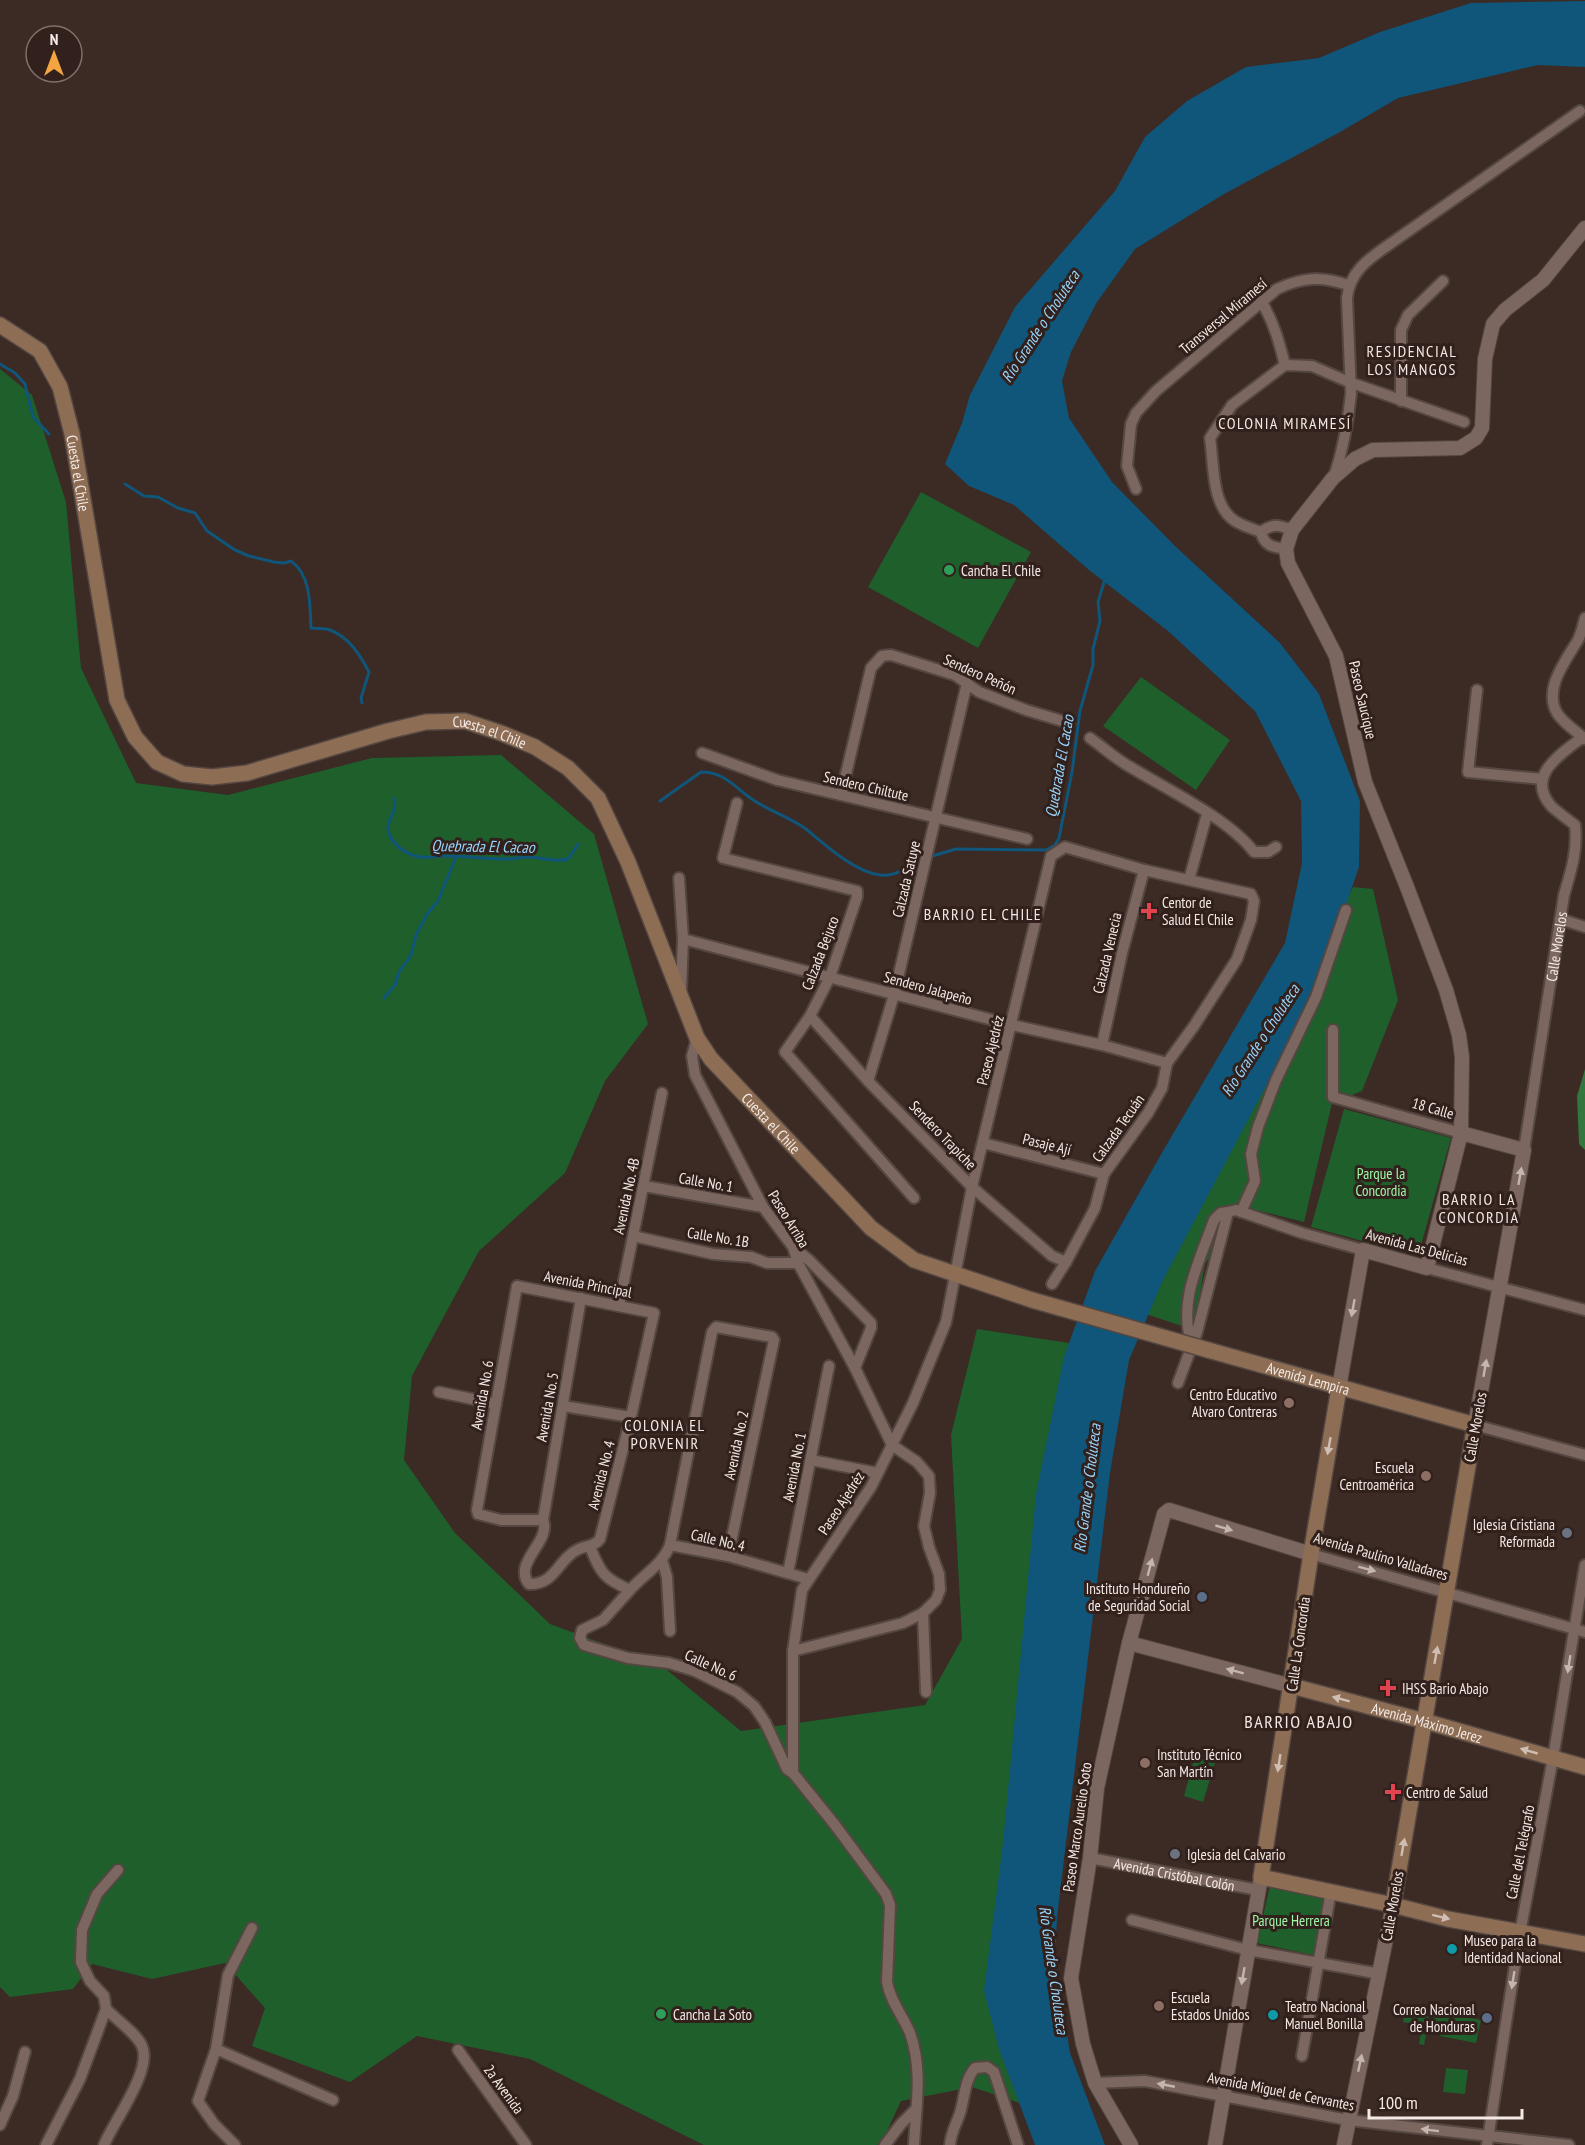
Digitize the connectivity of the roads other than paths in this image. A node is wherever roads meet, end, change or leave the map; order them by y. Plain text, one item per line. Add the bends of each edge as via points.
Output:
1 (1580, 111) dead end
2 (1585, 228) edge
3 (1443, 281) dead end
4 (1348, 285) junction
5 (1262, 301) junction
6 (0, 325) edge
7 (1285, 365) junction
8 (1350, 382) junction
9 (1401, 401) junction
10 (1464, 422) dead end
11 (1333, 478) junction
12 (1136, 489) dead end
13 (1292, 530) junction
14 (1262, 532) junction
15 (1286, 549) junction
16 (1585, 618) edge
17 (1573, 647) junction
18 (1585, 648) edge
19 (967, 683) junction
20 (1477, 690) dead end
21 (1069, 723) dead end
22 (1090, 738) dead end
23 (1584, 738) edge
24 (702, 753) dead end
25 (1542, 779) junction
26 (841, 795) junction
27 (737, 802) dead end
28 (1207, 814) junction
29 (935, 818) junction
30 (1580, 823) edge
31 (1027, 840) dead end
32 (1276, 847) dead end
33 (1144, 870) junction
34 (679, 878) dead end
35 (1189, 880) junction
36 (1346, 910) dead end
37 (1560, 919) junction
38 (1585, 927) edge
39 (682, 939) junction
40 (830, 978) junction
41 (894, 995) junction
42 (681, 998) junction
43 (810, 1016) junction
44 (1012, 1025) junction
45 (1333, 1029) dead end
46 (697, 1038) junction
47 (1102, 1045) junction
48 (1167, 1063) junction
49 (868, 1081) junction
50 (662, 1093) dead end
51 (1461, 1133) junction
52 (983, 1143) junction
53 (1524, 1150) junction
54 (1104, 1174) junction
55 (644, 1186) junction
56 (972, 1187) junction
57 (914, 1198) dead end
58 (763, 1207) junction
59 (1227, 1212) junction
60 (1241, 1212) junction
61 (633, 1236) junction
62 (793, 1247) junction
63 (1363, 1250) junction
64 (1066, 1262) junction
65 (798, 1263) junction
66 (1427, 1268) junction
67 (954, 1274) junction
68 (1052, 1284) dead end
69 (517, 1286) joint
70 (1499, 1286) junction
71 (581, 1298) junction
72 (1032, 1300) joint
73 (619, 1305) junction
74 (1585, 1310) edge
75 (654, 1313) joint
76 (1192, 1344) junction
77 (829, 1366) dead end
78 (855, 1368) junction
79 (1178, 1383) dead end
80 (1339, 1388) junction
81 (439, 1392) dead end
82 (496, 1404) junction
83 (563, 1406) junction
84 (631, 1418) junction
85 (1475, 1425) junction
86 (892, 1445) junction
87 (1585, 1455) edge
88 (811, 1460) junction
89 (878, 1473) junction
90 (1169, 1510) joint
91 (543, 1520) junction
92 (670, 1545) junction
93 (590, 1546) junction
94 (1311, 1554) junction
95 (728, 1557) junction
96 (662, 1560) junction
97 (1585, 1565) edge
98 (788, 1573) junction
99 (808, 1579) junction
100 (630, 1590) junction
101 (1447, 1592) junction
102 (923, 1613) junction
103 (1580, 1630) edge
104 (670, 1631) dead end
105 (580, 1638) joint
106 (1129, 1644) junction
107 (793, 1651) junction
108 (1292, 1686) junction
109 (926, 1692) dead end
110 (1424, 1721) junction
111 (1553, 1758) junction
112 (1585, 1767) edge
113 (793, 1773) junction
114 (1090, 1858) junction
115 (118, 1870) dead end
116 (1259, 1884) junction
117 (1330, 1891) junction
118 (1393, 1905) junction
119 (1132, 1920) dead end
120 (252, 1928) dead end
121 (1520, 1933) junction
122 (1585, 1944) edge
123 (1248, 1950) junction
124 (1317, 1962) junction
125 (1380, 1974) junction
126 (106, 2009) junction
127 (216, 2049) junction
128 (458, 2050) dead end
129 (25, 2052) dead end
130 (1302, 2056) dead end
131 (1095, 2083) junction
132 (1223, 2095) junction
133 (333, 2100) dead end
134 (916, 2109) junction
135 (1348, 2120) junction
136 (0, 2125) edge
137 (1487, 2141) edge
138 (1562, 2144) edge
139 (46, 2145) edge
140 (104, 2145) edge
141 (235, 2145) edge
142 (526, 2145) edge
143 (885, 2145) edge
144 (914, 2145) edge
145 (950, 2145) edge
146 (1018, 2145) edge
147 (1131, 2145) edge
148 (1215, 2145) edge
149 (1344, 2145) edge

1 - 4 street via 1371,258
2 - 11 street via 1543,280 1493,324 1485,359 1482,428 1476,438 1460,448 1373,450
3 - 9 street via 1407,315 1401,330
4 - 5 street, Transversal Miramesí via 1325,279 1295,281
4 - 8 street
5 - 7 street via 1277,333
5 - 12 street, Transversal Miramesí via 1156,391 1136,413 1131,424 1127,466
6 - 42 main road, Cuesta el Chile via 40,351 60,387 74,444 117,700 135,737 157,762 183,774 212,777 246,773 426,722 465,721 535,747 568,768 598,798 628,862
7 - 8 street via 1312,366
7 - 14 street via 1232,405 1210,438 1218,494 1224,508 1234,521
8 - 9 street
8 - 11 street via 1343,444
9 - 10 street
11 - 13 street
13 - 14 street via 1270,525
13 - 15 street
14 - 15 street via 1263,541 1271,547
15 - 51 street, Paseo Saucique via 1287,563 1336,656 1365,782 1446,990 1462,1057
16 - 17 street
17 - 18 street
17 - 23 street via 1562,665 1553,703 1557,713
19 - 21 street, Sendero Peñón via 979,692
19 - 26 street, Sendero Peñón via 955,675 891,655 882,656 871,668
19 - 29 street, Calzada Satuye
20 - 25 street via 1468,772
22 - 28 street
23 - 25 street via 1559,755
24 - 26 street, Sendero Chiltute via 777,780
25 - 30 street, Calle Morelos via 1551,806
26 - 29 street, Sendero Chiltute
27 - 40 street, Calzada Bejuco via 723,858 857,891
28 - 32 street via 1239,835 1254,852 1268,852
28 - 35 street
29 - 31 street, Sendero Chiltute
29 - 41 street, Calzada Satuye
30 - 37 street, Calle Morelos
33 - 35 street
33 - 44 street, Paseo Ajedréz via 1065,848 1051,856
33 - 47 street, Calzada Venecia
34 - 39 street
35 - 48 street, Calzada Tecuán via 1251,894 1254,901 1237,959
36 - 60 street via 1316,997 1257,1127 1251,1154 1255,1181
37 - 38 street
37 - 53 street, Calle Morelos
39 - 40 street, Sendero Jalapeño
39 - 42 street
40 - 41 street, Sendero Jalapeño
40 - 43 street, Calzada Bejuco
41 - 44 street, Sendero Jalapeño
41 - 49 street, Calzada Satuye
42 - 46 main road, Cuesta el Chile
43 - 49 street, Sendero Trapiche
43 - 57 street, Calzada Bejuco via 784,1052
44 - 47 street, Sendero Jalapeño
44 - 52 street, Paseo Ajedréz
45 - 51 street, 18 Calle via 1333,1096
46 - 58 street, Paseo Arriba via 692,1056 694,1075
46 - 67 main road, Cuesta el Chile via 711,1059 871,1228 914,1260
47 - 48 street, Sendero Jalapeño
48 - 54 street, Calzada Tecuán via 1162,1088 1148,1113
49 - 56 street, Sendero Trapiche
50 - 55 street, Avenida No. 4B
51 - 53 street, 18 Calle
51 - 66 street, Paseo Saucique
52 - 54 street, Pasaje Ají
52 - 56 street, Paseo Ajedréz
70 -> 53 street, Calle Morelos
54 - 64 street, Calzada Tecuán via 1095,1208
55 - 58 street, Calle No. 1
55 - 61 street, Avenida No. 4B
56 - 64 street, Sendero Trapiche via 1052,1256
56 - 67 street, Paseo Ajedréz
58 - 62 street, Paseo Arriba
59 - 60 street, Avenida Las Delicias
59 - 76 street
59 - 76 street via 1214,1220 1188,1294 1187,1321
60 - 63 street, Avenida Las Delicias
61 - 65 street, Calle No. 1B via 767,1263
61 - 73 street, Avenida No. 4B
62 - 65 street, Paseo Arriba
62 - 78 street via 871,1323
63 - 66 street, Avenida Las Delicias
63 -> 80 street, Calle La Concordia
64 - 68 street, Calzada Tecuán
65 - 78 street, Paseo Arriba
66 - 70 street, Avenida Las Delicias
67 - 72 main road, Cuesta el Chile
67 - 86 street, Paseo Ajedréz via 946,1322
69 - 71 street, Avenida Principal
69 - 82 street, Avenida No. 6
70 - 74 street, Avenida Las Delicias
85 -> 70 street, Calle Morelos
71 - 73 street, Avenida Principal
71 - 83 street, Avenida No. 5
72 - 80 main road, Avenida Lempira, bridge
73 - 75 street, Avenida Principal
75 - 84 street, Avenida No. 4
76 - 79 street
77 - 88 street, Avenida No. 1
78 - 86 street, Paseo Arriba
80 - 85 main road, Avenida Lempira
80 -> 94 main road, Calle La Concordia
81 - 82 street
82 - 91 street, Avenida No. 6 via 478,1514 501,1520
83 - 84 street
83 - 91 street, Avenida No. 5
84 - 93 street, Avenida No. 4 via 600,1539
85 - 87 street, Avenida Lempira
85 - 101 main road, Calle Morelos
86 - 89 street, Paseo Ajedréz
86 - 102 street via 917,1462 929,1476 924,1526 940,1590
88 - 89 street
88 - 98 street, Avenida No. 1
89 - 99 street, Paseo Ajedréz
90 -> 94 street, Avenida Paulino Valladares
106 -> 90 street, Paseo Marco Aurelio Soto via 1164,1514
91 - 93 street via 545,1532 528,1562 525,1579 529,1584 544,1582 567,1557
92 - 95 street, Calle No. 4
92 - 95 street, Avenida No. 2 via 712,1332 716,1328 772,1337
92 - 96 street, Calle No. 4
93 - 100 street via 609,1581
94 -> 101 street, Avenida Paulino Valladares
94 - 108 main road, Calle La Concordia
95 - 98 street, Calle No. 4
96 - 100 street, Calle No. 4
96 - 104 street via 667,1577
97 - 103 street, Calle del Telégrafo
98 - 99 street, Calle No. 4
99 - 107 street, Paseo Ajedréz via 802,1590
100 - 105 street, Calle No. 4 via 603,1620 582,1630
101 - 103 street, Avenida Paulino Valladares
110 -> 101 main road, Calle Morelos
102 - 107 street via 903,1623
102 - 109 street
103 -> 111 street, Calle del Telégrafo
105 - 113 street, Calle No. 6 via 584,1645 617,1655 695,1671 737,1692 754,1706 787,1769
108 -> 106 street, Avenida Máximo Jerez
106 - 114 street, Paseo Marco Aurelio Soto via 1097,1788
107 - 113 street, Paseo Ajedréz
110 -> 108 main road, Avenida Máximo Jerez
108 -> 116 main road, Calle La Concordia
111 -> 110 main road, Avenida Máximo Jerez
118 -> 110 main road, Calle Morelos
111 - 112 main road, Avenida Máximo Jerez
111 - 121 street, Calle del Telégrafo
113 - 134 street via 886,1894 890,1905 888,1991 914,2046 919,2072
114 - 116 street, Avenida Cristóbal Colón
114 - 131 street, Paseo Marco Aurelio Soto via 1071,1978 1083,2044
115 - 126 street via 97,1894 82,1930 81,1962 90,1981 104,1996
116 - 117 main road, Avenida Cristóbal Colón
116 - 123 street, Calle La Concordia
117 - 118 main road, Avenida Cristóbal Colón
117 - 124 street
118 -> 121 main road, Avenida Cristóbal Colón
118 - 125 street, Calle Morelos
119 - 123 street
120 - 127 street via 228,1975
121 - 122 main road, Avenida Cristóbal Colón
121 -> 137 street, Calle del Telégrafo
123 - 124 street
123 -> 132 street, Calle La Concordia
124 - 125 street
124 - 130 street
135 -> 125 street, Calle Morelos
126 - 139 street via 80,2079
126 - 140 street via 139,2041 144,2058 136,2086
127 - 133 street
127 - 141 street via 198,2101
128 - 142 street, 2a Avenida
129 - 136 street
132 -> 131 street, Avenida Miguel de Cervantes via 1145,2081
131 - 147 street, Paseo Marco Aurelio Soto
132 - 135 street, Avenida Miguel de Cervantes
132 - 148 street, Calle La Concordia
134 - 143 street
134 - 144 street
137 -> 135 street, Avenida Miguel de Cervantes
135 - 149 street, Calle Morelos
137 - 138 street, Avenida Miguel de Cervantes
145 - 146 street via 968,2076 975,2068 987,2067 994,2072

